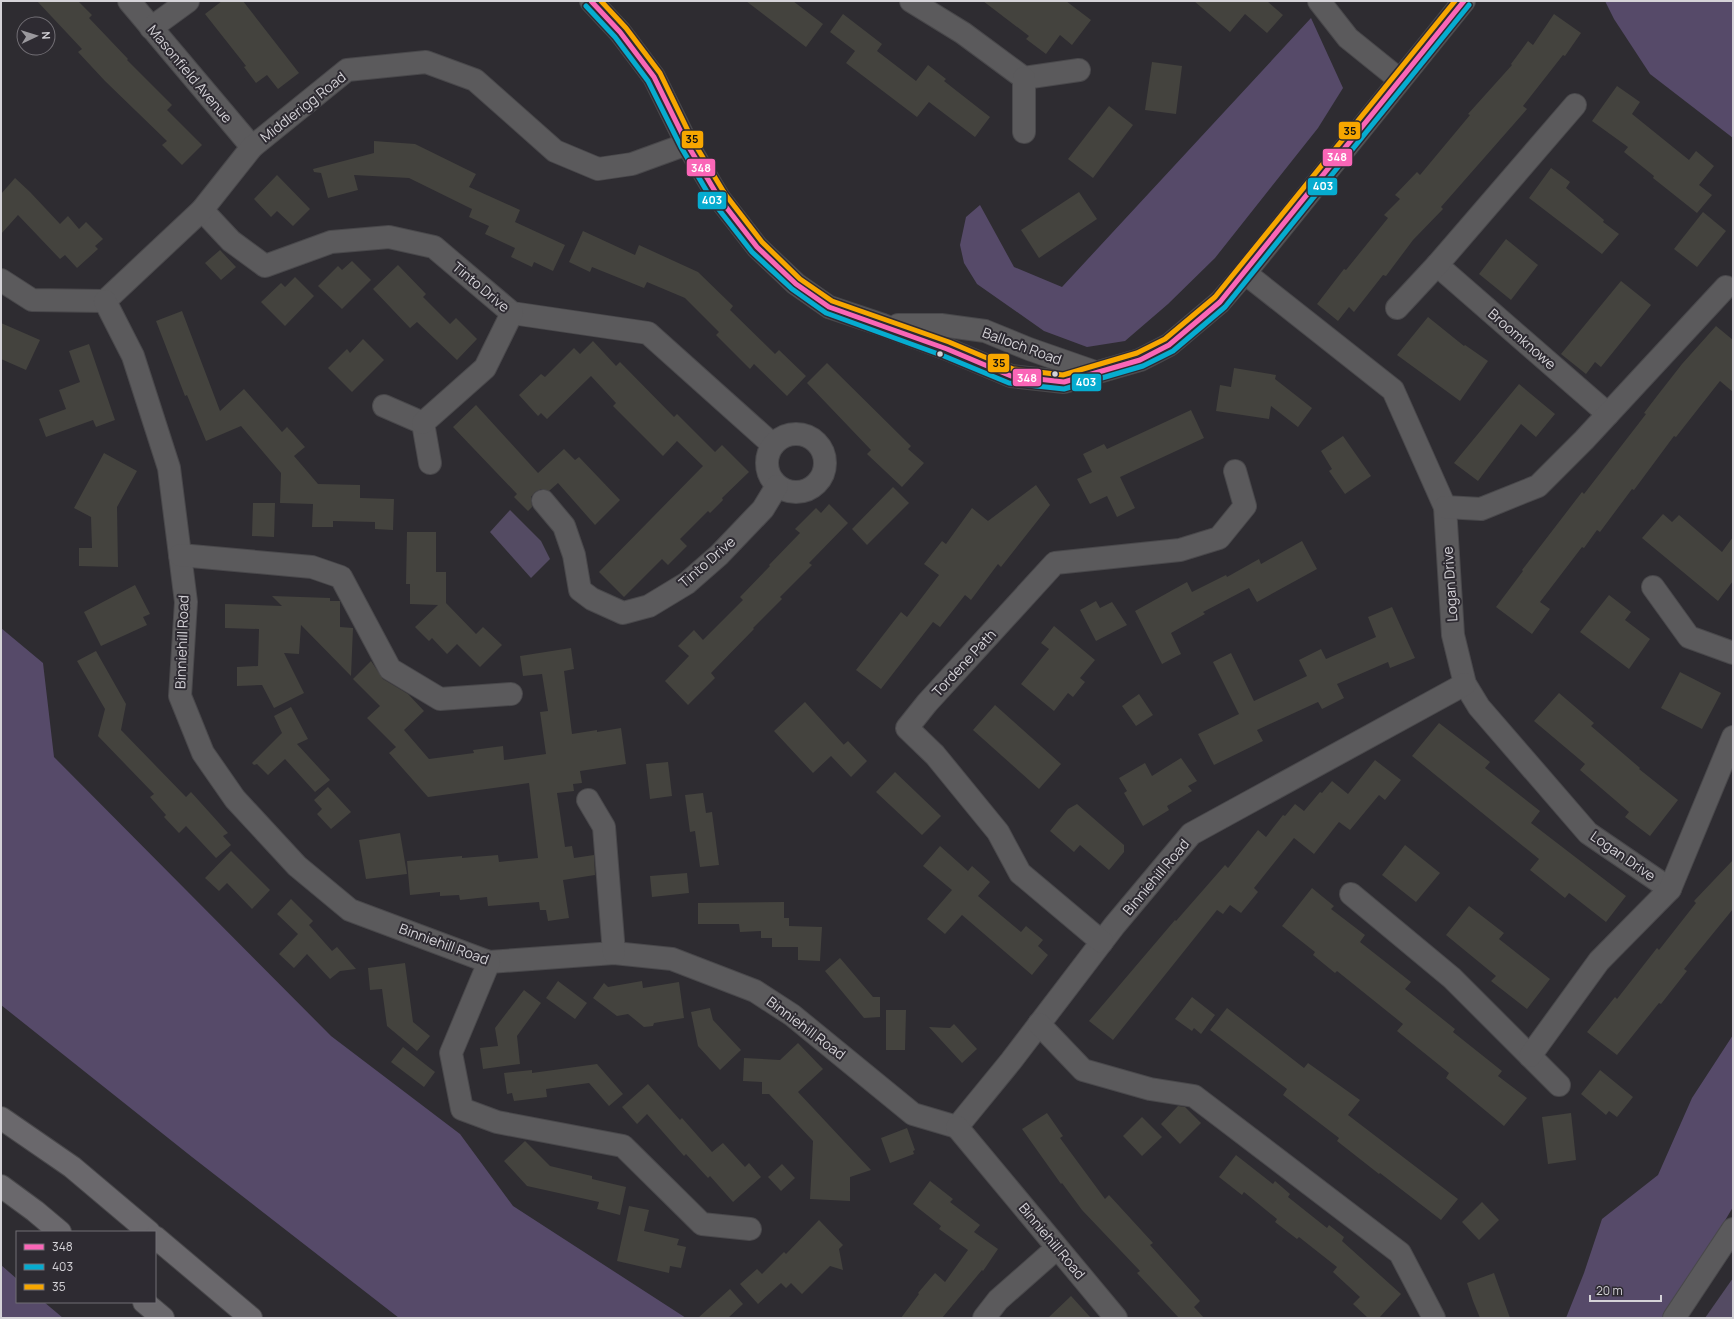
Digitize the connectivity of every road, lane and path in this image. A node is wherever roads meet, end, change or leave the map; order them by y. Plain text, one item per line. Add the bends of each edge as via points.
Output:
1 (129, 1) edge
2 (188, 1) edge
3 (591, 1) edge
4 (911, 1) edge
5 (1319, 1) edge
6 (1464, 1) edge
7 (151, 28) junction
8 (1079, 70) dead end
9 (1024, 78) junction
10 (1400, 80) junction
11 (1575, 105) dead end
12 (1024, 132) dead end
13 (687, 144) junction
14 (252, 147) junction
15 (202, 210) junction
16 (1437, 264) junction
17 (1245, 273) junction
18 (1, 280) edge
19 (1726, 287) dead end
20 (105, 301) junction
21 (1397, 308) dead end
22 (512, 313) junction
23 (883, 325) junction
24 (1095, 372) junction
25 (384, 406) dead end
26 (1608, 414) junction
27 (422, 422) junction
28 (773, 445) junction
29 (430, 463) dead end
30 (1234, 471) dead end
31 (777, 486) junction
32 (543, 501) dead end
33 (1445, 507) junction
34 (180, 555) junction
35 (1653, 587) dead end
36 (1733, 653) edge
37 (1465, 684) junction
38 (511, 694) dead end
39 (1733, 737) edge
40 (588, 800) dead end
41 (1670, 889) junction
42 (1351, 894) dead end
43 (1102, 942) junction
44 (614, 953) junction
45 (489, 962) junction
46 (1039, 1024) junction
47 (1530, 1056) junction
48 (1559, 1085) dead end
49 (1, 1118) edge
50 (957, 1127) junction
51 (1, 1186) edge
52 (750, 1229) dead end
53 (1733, 1229) edge
54 (59, 1231) edge
55 (148, 1231) edge
56 (156, 1238) edge
57 (1057, 1248) junction
58 (145, 1303) edge
59 (163, 1318) edge
60 (251, 1318) edge
61 (984, 1318) edge
62 (1116, 1318) edge
63 (1434, 1318) edge
64 (1674, 1318) edge

1 - 7 street, Masonfield Avenue
2 - 7 street
3 - 13 street via 620,32 654,77
4 - 9 street via 963,33
5 - 10 street via 1348,38
6 - 10 street, Balloch Road
7 - 14 street, Masonfield Avenue
8 - 9 street
9 - 12 street
10 - 17 street, Balloch Road
11 - 16 street
13 - 14 street, Middlerigg Road via 632,164 598,169 555,151 475,80 426,62 347,70
13 - 23 street via 720,198 757,247 796,284 829,308
14 - 15 street, Middlerigg Road
15 - 20 street, Middlerigg Road
15 - 22 street, Tinto Drive via 230,241 266,266 331,242 389,237 434,247
16 - 21 street
16 - 26 street, Broomknowe
17 - 24 street, Balloch Road via 1220,302 1169,345 1140,360
17 - 33 street, Logan Drive via 1393,390
18 - 20 street via 32,300
19 - 26 street
20 - 34 street, Binniehill Road via 133,356 169,468
22 - 27 street via 485,368
22 - 28 street, Tinto Drive via 648,333
23 - 24 street, Balloch Road via 940,325 985,331
23 - 24 street, Balloch Road via 1011,376 1064,382
25 - 27 street
26 - 33 street via 1538,486 1481,509
27 - 29 street
28 - 31 street via 766,466
28 - 31 street via 782,437 795,434 807,436 824,454 825,467 821,479 812,488 801,492 788,492
30 - 43 street, Tordene Path via 1245,506 1219,538 1180,550 1055,563 907,728 935,755 998,832 1020,873
31 - 32 street, Tinto Drive via 763,509 719,555 687,583 649,606 623,613 592,599 580,590 574,555 564,526
33 - 37 street, Logan Drive via 1453,635
34 - 38 street via 312,567 341,577 390,669 440,699
34 - 45 street, Binniehill Road via 186,602 180,696 203,753 235,799 297,866 350,910
35 - 36 street via 1690,637
37 - 41 street, Logan Drive via 1479,707 1588,833
37 - 43 street, Binniehill Road via 1191,834
39 - 41 street, Logan Drive
40 - 44 street via 604,827
41 - 47 street, Logan Drive via 1599,961
42 - 47 street via 1452,978
43 - 46 street, Binniehill Road
44 - 45 street, Binniehill Road
44 - 50 street, Binniehill Road via 672,959 755,991 792,1015 913,1114
45 - 52 street via 451,1053 462,1109 497,1122 623,1146 702,1224
46 - 50 street, Binniehill Road
46 - 63 street via 1082,1070 1150,1089 1194,1096 1400,1253
47 - 48 street
49 - 55 highway via 72,1167
50 - 57 street, Binniehill Road
51 - 54 highway
53 - 64 street
56 - 60 highway
57 - 61 street via 998,1300
57 - 62 street, Binniehill Road
58 - 59 highway

